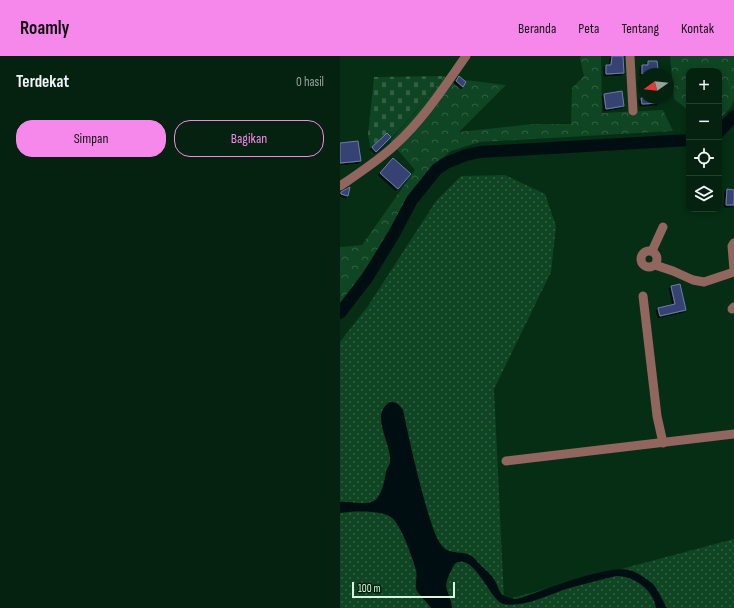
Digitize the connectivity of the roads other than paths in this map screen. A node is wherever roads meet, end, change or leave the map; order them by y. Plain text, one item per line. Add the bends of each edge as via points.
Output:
1 (466, 56) edge
2 (630, 56) edge
3 (633, 111) dead end
4 (340, 186) edge
5 (663, 227) dead end
6 (734, 243) edge
7 (652, 251) junction
8 (656, 262) junction
9 (734, 266) edge
10 (734, 271) edge
11 (643, 296) dead end
12 (734, 434) edge
13 (663, 443) junction
14 (506, 461) dead end

1 - 4 street via 413,127 372,164
2 - 3 street
5 - 7 street
6 - 9 street
7 - 8 street via 656,254
7 - 8 street via 644,253 641,261 647,267
8 - 9 street via 703,276
8 - 10 street via 693,280 704,282
9 - 10 street
11 - 13 street via 656,416
12 - 13 street
13 - 14 street

